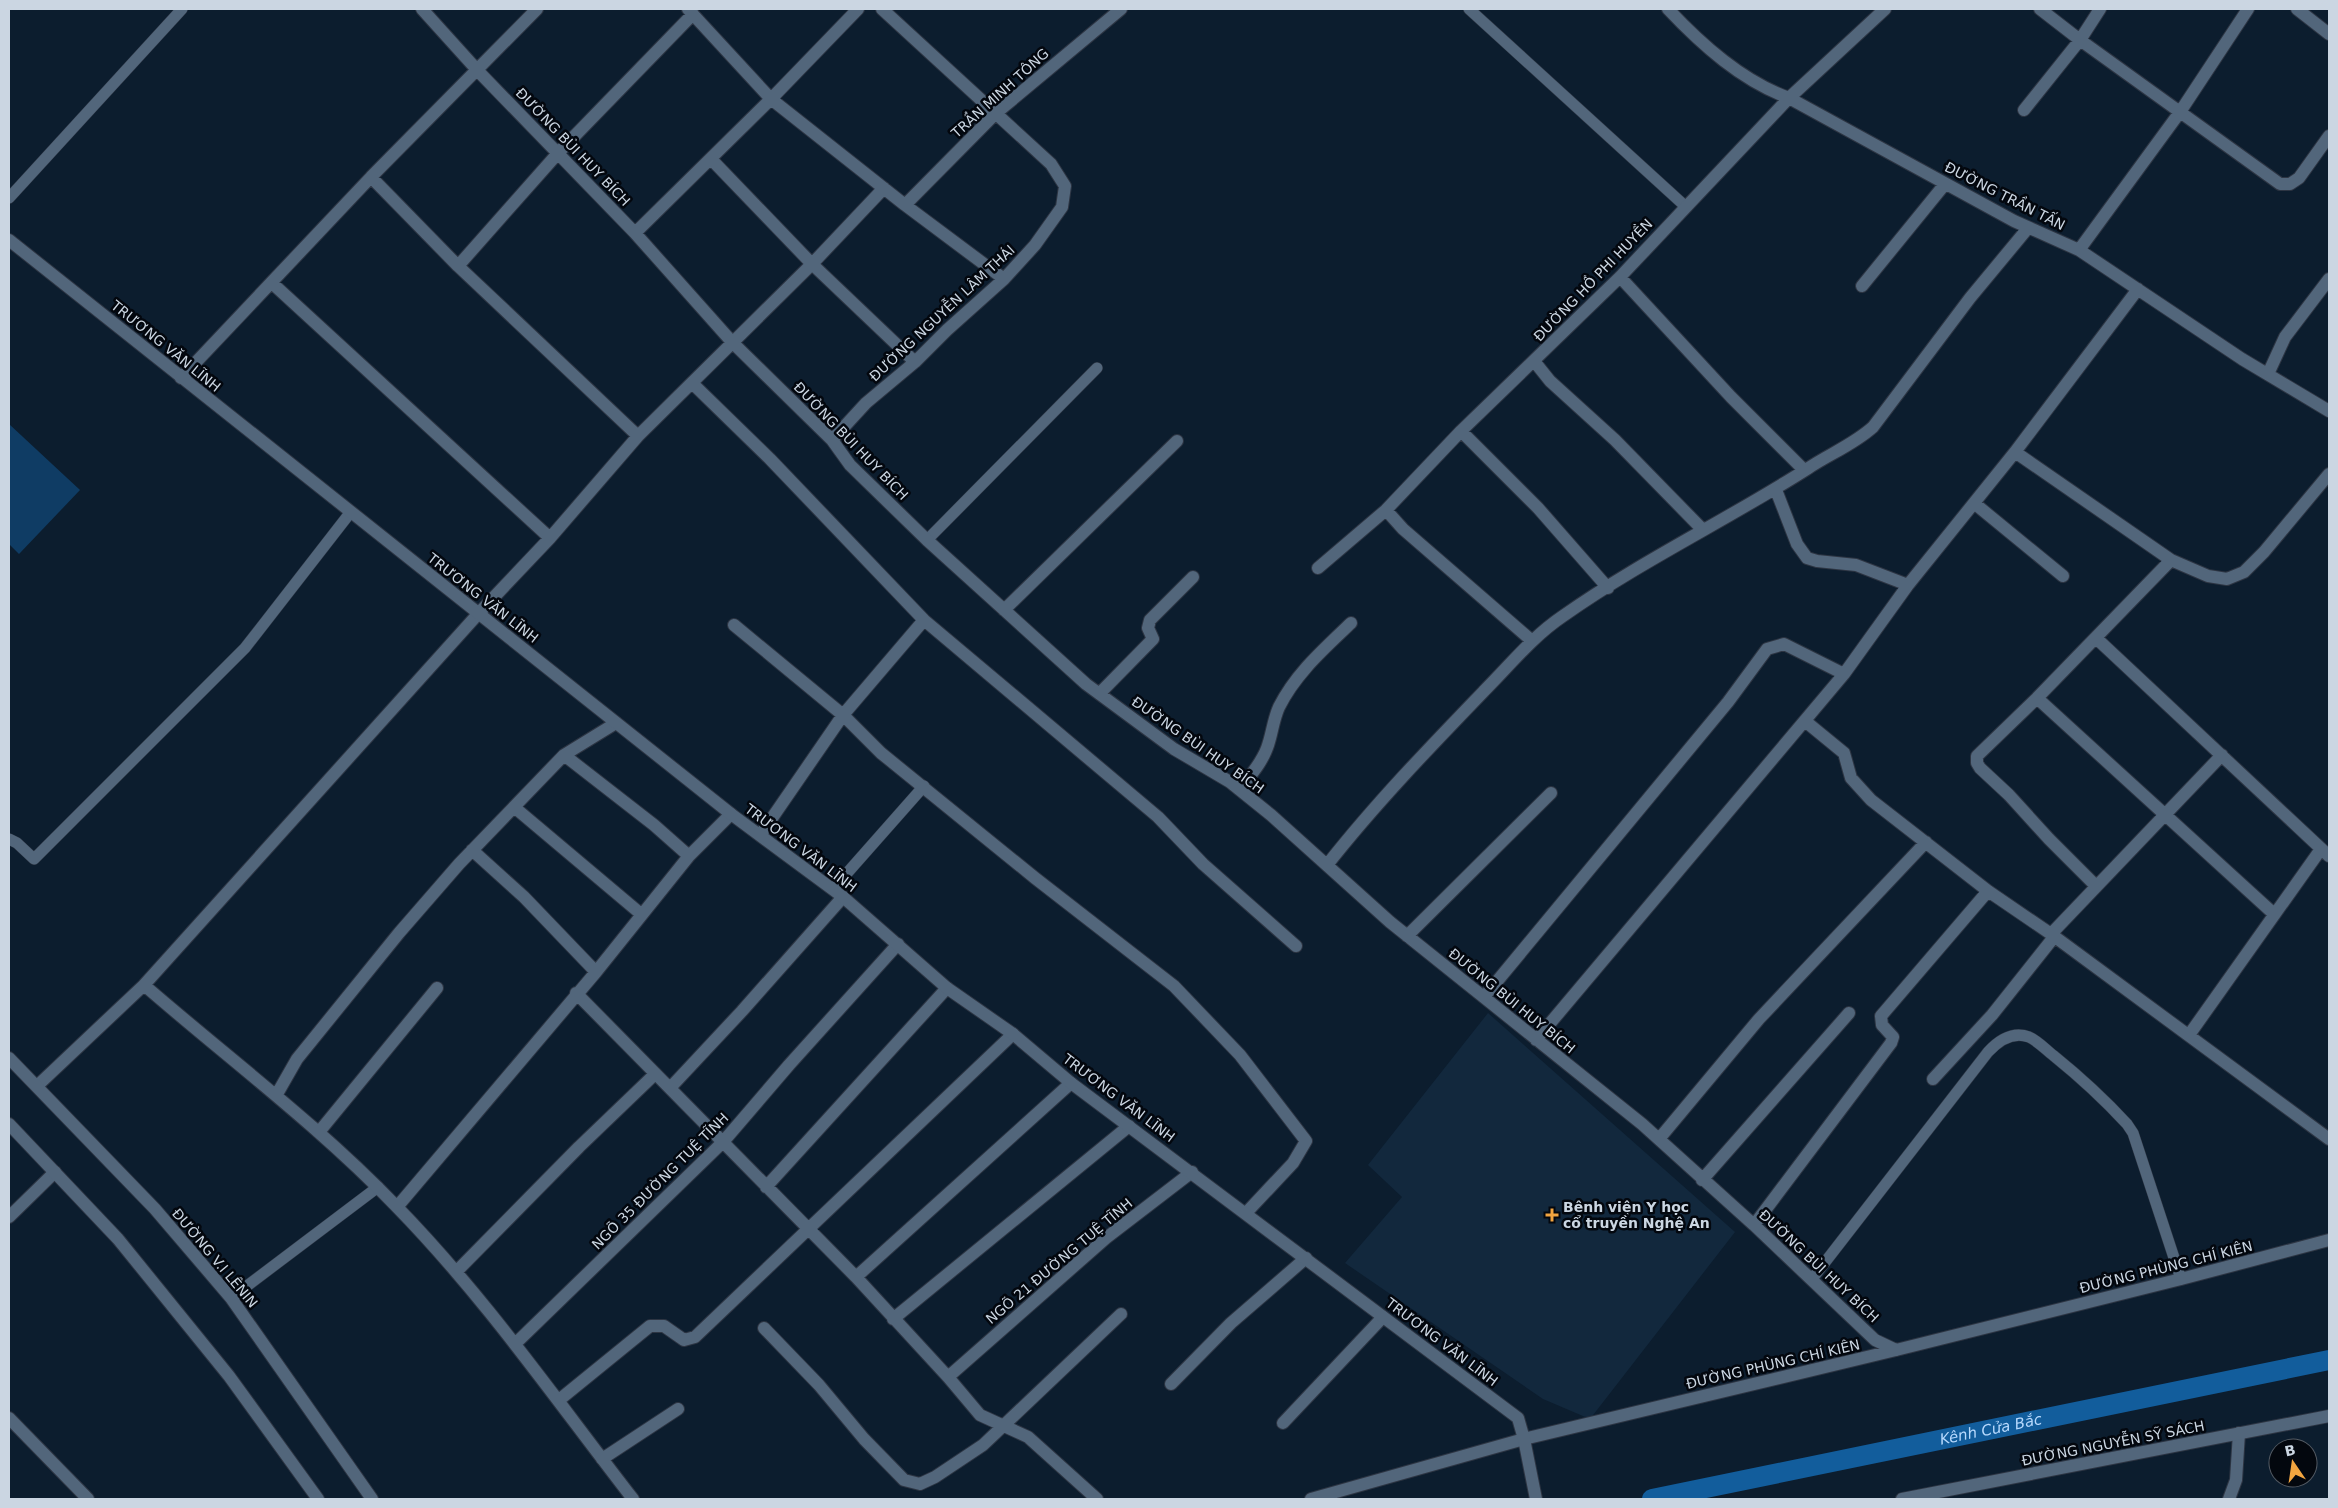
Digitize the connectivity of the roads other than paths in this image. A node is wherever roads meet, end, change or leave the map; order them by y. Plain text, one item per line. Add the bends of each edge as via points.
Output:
1 (182, 9) edge
2 (422, 9) edge
3 (537, 9) edge
4 (858, 9) edge
5 (882, 9) edge
6 (1121, 9) edge
7 (1469, 9) edge
8 (1668, 9) edge
9 (1885, 9) edge
10 (2040, 9) edge
11 (2100, 9) edge
12 (2248, 9) edge
13 (2297, 9) edge
14 (690, 11) edge
15 (2329, 34) edge
16 (2080, 40) junction
17 (478, 70) junction
18 (1789, 98) junction
19 (771, 99) junction
20 (2024, 110) dead end
21 (2180, 112) junction
22 (995, 114) junction
23 (2329, 136) edge
24 (559, 152) junction
25 (711, 160) junction
26 (371, 178) junction
27 (1945, 184) junction
28 (884, 188) junction
29 (9, 198) edge
30 (905, 205) junction
31 (1685, 206) junction
32 (2028, 228) junction
33 (635, 233) junction
34 (9, 240) edge
35 (2078, 250) junction
36 (812, 264) junction
37 (458, 266) junction
38 (1620, 277) junction
39 (2329, 278) edge
40 (1004, 279) junction
41 (272, 284) junction
42 (1862, 286) dead end
43 (2138, 289) junction
44 (732, 342) junction
45 (1534, 361) junction
46 (915, 362) junction
47 (1097, 368) dead end
48 (2268, 374) junction
49 (181, 378) junction
50 (692, 383) junction
51 (2329, 411) edge
52 (1461, 431) junction
53 (638, 436) junction
54 (832, 440) junction
55 (1177, 441) dead end
56 (2015, 452) junction
57 (1804, 470) junction
58 (2329, 474) edge
59 (1776, 490) junction
60 (1974, 504) junction
61 (1386, 510) junction
62 (350, 513) junction
63 (1702, 529) junction
64 (550, 538) junction
65 (927, 540) junction
66 (2170, 560) junction
67 (1318, 568) dead end
68 (2063, 576) dead end
69 (1193, 577) dead end
70 (1908, 585) junction
71 (1608, 588) junction
72 (1004, 610) junction
73 (478, 614) junction
74 (924, 620) junction
75 (1351, 623) dead end
76 (734, 625) dead end
77 (2096, 638) junction
78 (1531, 640) junction
79 (1844, 674) junction
80 (1100, 693) junction
81 (2037, 698) junction
82 (843, 715) junction
83 (1805, 721) junction
84 (616, 723) junction
85 (564, 755) junction
86 (2222, 755) junction
87 (924, 786) junction
88 (1240, 789) junction
89 (1551, 792) dead end
90 (514, 807) junction
91 (731, 814) junction
92 (2165, 817) junction
93 (761, 834) junction
94 (9, 839) edge
95 (1926, 842) junction
96 (472, 850) junction
97 (2325, 853) edge
98 (689, 856) junction
99 (1327, 865) junction
100 (2095, 885) junction
101 (1988, 891) junction
102 (838, 893) junction
103 (641, 914) junction
104 (2274, 914) junction
105 (1407, 936) junction
106 (2053, 936) junction
107 (898, 944) junction
108 (1296, 946) dead end
109 (596, 972) junction
110 (144, 985) junction
111 (437, 988) dead end
112 (947, 988) junction
113 (576, 993) junction
114 (1484, 997) junction
115 (1849, 1014) dead end
116 (1013, 1034) junction
117 (2189, 1035) junction
118 (1536, 1040) junction
119 (9, 1058) edge
120 (654, 1075) junction
121 (1933, 1079) dead end
122 (1072, 1083) junction
123 (37, 1086) junction
124 (670, 1088) junction
125 (276, 1094) junction
126 (9, 1124) edge
127 (1130, 1126) junction
128 (319, 1132) junction
129 (1659, 1139) junction
130 (2329, 1139) edge
131 (723, 1142) junction
132 (54, 1172) junction
133 (1192, 1172) junction
134 (1702, 1180) junction
135 (378, 1187) junction
136 (766, 1187) junction
137 (397, 1207) junction
138 (1246, 1213) junction
139 (9, 1217) edge
140 (1754, 1225) junction
141 (810, 1229) junction
142 (2329, 1240) edge
143 (1306, 1258) junction
144 (456, 1272) junction
145 (856, 1277) junction
146 (1812, 1279) junction
147 (2181, 1280) junction
148 (231, 1298) junction
149 (1121, 1314) dead end
150 (1383, 1317) junction
151 (893, 1319) junction
152 (764, 1328) dead end
153 (516, 1343) junction
154 (1896, 1350) junction
155 (948, 1377) junction
156 (1170, 1384) dead end
157 (559, 1400) junction
158 (678, 1409) dead end
159 (2329, 1416) edge
160 (1283, 1423) dead end
161 (1004, 1425) junction
162 (11, 1426) edge
163 (2239, 1433) junction
164 (1524, 1439) junction
165 (602, 1459) junction
166 (88, 1499) edge
167 (318, 1499) edge
168 (372, 1499) edge
169 (633, 1499) edge
170 (1096, 1499) edge
171 (1311, 1499) edge
172 (1536, 1499) edge
173 (1902, 1499) edge
174 (2229, 1499) edge

1 - 29 lane
2 - 17 street, ĐƯỜNG BÙI HUY BÍCH
3 - 17 street
4 - 19 street
5 - 22 street, ĐƯỜNG NGUYỄN LÂM THÁI
6 - 22 street, TRẦN MINH TÔNG
7 - 31 lane
8 - 18 street, ĐƯỜNG TRẦN TẤN via 1691,34 1720,57 1764,87
9 - 18 street, ĐƯỜNG HỒ PHI HUYỀN
10 - 16 street
11 - 16 street
12 - 21 street
13 - 15 street
14 - 19 street
14 - 24 street
16 - 20 street
16 - 21 street
17 - 24 street, ĐƯỜNG BÙI HUY BÍCH
17 - 26 street
18 - 27 street, ĐƯỜNG TRẦN TẤN
18 - 31 street, ĐƯỜNG HỒ PHI HUYỀN
19 - 25 street
19 - 28 street
21 - 23 street via 2284,185 2299,178
21 - 35 street
22 - 30 street, TRẦN MINH TÔNG
22 - 40 street, ĐƯỜNG NGUYỄN LÂM THÁI via 1051,164 1065,186 1062,206 1035,245
24 - 33 street, ĐƯỜNG BÙI HUY BÍCH
24 - 37 street
25 - 33 street
25 - 36 street
26 - 37 street
26 - 41 street
27 - 32 street, ĐƯỜNG TRẦN TẤN
27 - 42 street
28 - 30 street
28 - 36 street
30 - 40 street
31 - 38 street, ĐƯỜNG HỒ PHI HUYỀN
32 - 35 street, ĐƯỜNG TRẦN TẤN
32 - 57 street via 1970,298 1883,416 1854,442
33 - 44 street, ĐƯỜNG BÙI HUY BÍCH
34 - 49 street, TRƯƠNG VĂN LĨNH
35 - 43 street, ĐƯỜNG TRẦN TẤN
36 - 44 street
36 - 46 street
37 - 53 street
38 - 45 street, ĐƯỜNG HỒ PHI HUYỀN
38 - 57 street
39 - 48 street via 2285,337
40 - 46 street, ĐƯỜNG NGUYỄN LÂM THÁI
41 - 49 street
41 - 64 street
43 - 48 street, ĐƯỜNG TRẦN TẤN
43 - 56 street
44 - 50 street
44 - 54 street, ĐƯỜNG BÙI HUY BÍCH
45 - 52 street, ĐƯỜNG HỒ PHI HUYỀN
45 - 63 street
46 - 54 street, ĐƯỜNG NGUYỄN LÂM THÁI via 866,404
47 - 65 lane
48 - 51 street, ĐƯỜNG TRẦN TẤN
49 - 62 street, TRƯƠNG VĂN LĨNH
50 - 53 street
50 - 74 street
52 - 61 street, ĐƯỜNG HỒ PHI HUYỀN
52 - 71 street via 1538,508
53 - 64 street
54 - 65 street, ĐƯỜNG BÙI HUY BÍCH via 850,465
55 - 72 street
56 - 60 street
56 - 66 street
57 - 59 street
58 - 66 street via 2244,572 2227,579 2208,576
59 - 63 street
59 - 70 street via 1797,544 1807,558 1817,562 1856,565
60 - 68 street
60 - 70 street
61 - 67 street, ĐƯỜNG HỒ PHI HUYỀN
61 - 78 street via 1403,530
62 - 73 street, TRƯƠNG VĂN LĨNH
62 - 94 lane via 245,648 34,859 17,842
63 - 71 street
64 - 73 street
65 - 72 street, ĐƯỜNG BÙI HUY BÍCH
66 - 77 street
69 - 80 street via 1150,620 1148,628 1153,639
70 - 79 street
71 - 78 street
72 - 80 street, ĐƯỜNG BÙI HUY BÍCH
73 - 84 street, TRƯƠNG VĂN LĨNH
73 - 110 street
74 - 82 street
74 - 108 street via 1158,817 1203,864
75 - 88 street via 1305,668 1289,690 1278,709 1264,754
76 - 82 street
77 - 81 street
77 - 86 street
78 - 99 street via 1369,814
79 - 83 street
79 - 114 street via 1784,644 1767,650 1728,702
80 - 88 street, ĐƯỜNG BÙI HUY BÍCH via 1159,739
81 - 92 street
81 - 100 street via 1981,750 1977,763
82 - 87 street via 881,752
82 - 93 street
83 - 95 street via 1844,753 1851,778 1857,786
83 - 118 street
84 - 85 street
84 - 91 street, TRƯƠNG VĂN LĨNH
85 - 90 street
85 - 98 street
86 - 92 street
86 - 97 street
87 - 102 lane
87 - 138 street via 1174,986 1240,1055 1300,1130 1306,1141 1302,1151
88 - 99 street, ĐƯỜNG BÙI HUY BÍCH
89 - 105 street
90 - 96 street
90 - 103 street
91 - 93 street, TRƯƠNG VĂN LĨNH
91 - 98 street
92 - 100 street
92 - 104 street
93 - 102 street, TRƯƠNG VĂN LĨNH
95 - 101 street
95 - 129 street via 1759,1019
96 - 109 street via 524,897
96 - 125 street via 399,933 303,1052
97 - 104 street
98 - 103 street
99 - 105 street, ĐƯỜNG BÙI HUY BÍCH
100 - 106 street
101 - 106 street
101 - 140 street via 1881,1016 1882,1025 1892,1037 1891,1043
102 - 107 street, TRƯƠNG VĂN LĨNH
102 - 124 street via 742,1011
103 - 109 street
104 - 117 street
105 - 114 street, ĐƯỜNG BÙI HUY BÍCH
106 - 117 street
106 - 121 street via 1992,1015
107 - 112 street, TRƯƠNG VĂN LĨNH
107 - 131 street, NGÕ 35 ĐƯỜNG TUỆ TĨNH
109 - 113 street
110 - 123 street
110 - 125 street via 209,1042
111 - 128 street
112 - 116 street, TRƯƠNG VĂN LĨNH
112 - 136 street
113 - 120 street
113 - 137 street
114 - 118 street, ĐƯỜNG BÙI HUY BÍCH
115 - 134 street
116 - 122 street, TRƯƠNG VĂN LĨNH
116 - 141 street
117 - 130 street
118 - 129 street, ĐƯỜNG BÙI HUY BÍCH
119 - 123 street, ĐƯỜNG V.I LÊNIN
120 - 124 street
120 - 144 street via 579,1146
122 - 127 street, TRƯƠNG VĂN LĨNH
122 - 145 street
123 - 148 street, ĐƯỜNG V.I LÊNIN via 155,1210
124 - 131 street
125 - 128 street
126 - 132 street
127 - 133 street, TRƯƠNG VĂN LĨNH
127 - 151 street
128 - 135 street
129 - 134 street, ĐƯỜNG BÙI HUY BÍCH
131 - 136 street
131 - 153 street, NGÕ 35 ĐƯỜNG TUỆ TĨNH
132 - 139 street
132 - 167 street via 118,1239 229,1376
133 - 138 street, TRƯƠNG VĂN LĨNH
133 - 155 street, NGÕ 21 ĐƯỜNG TUỆ TĨNH via 1106,1238
134 - 140 street, ĐƯỜNG BÙI HUY BÍCH
135 - 137 street
135 - 148 lane
136 - 141 street
137 - 144 street
138 - 143 street, TRƯƠNG VĂN LĨNH
140 - 146 street, ĐƯỜNG BÙI HUY BÍCH
141 - 145 street
141 - 157 street via 695,1336 684,1340 664,1326 650,1326
142 - 147 street, ĐƯỜNG PHÙNG CHÍ KIÊN
143 - 150 street, TRƯƠNG VĂN LĨNH
143 - 156 street via 1231,1324
144 - 153 street
145 - 151 street
146 - 147 lane via 1988,1052 2006,1037 2015,1036 2037,1042 2127,1124 2133,1133
146 - 154 street, ĐƯỜNG BÙI HUY BÍCH via 1875,1340
147 - 154 street, ĐƯỜNG PHÙNG CHÍ KIÊN
148 - 168 street, ĐƯỜNG V.I LÊNIN
149 - 161 street
150 - 160 street
150 - 164 street, TRƯƠNG VĂN LĨNH via 1518,1418
151 - 155 street
152 - 161 street via 904,1480 920,1484 934,1477 983,1445
153 - 157 street
154 - 164 street, ĐƯỜNG PHÙNG CHÍ KIÊN
155 - 161 street via 980,1415
157 - 165 street
158 - 165 street
159 - 163 street, ĐƯỜNG NGUYỄN SỸ SÁCH
161 - 170 street via 1041,1447
162 - 166 street
163 - 173 street, ĐƯỜNG NGUYỄN SỸ SÁCH
163 - 174 street via 2236,1480
164 - 171 street, ĐƯỜNG PHÙNG CHÍ KIÊN
164 - 172 street, TRƯƠNG VĂN LĨNH
165 - 169 street

